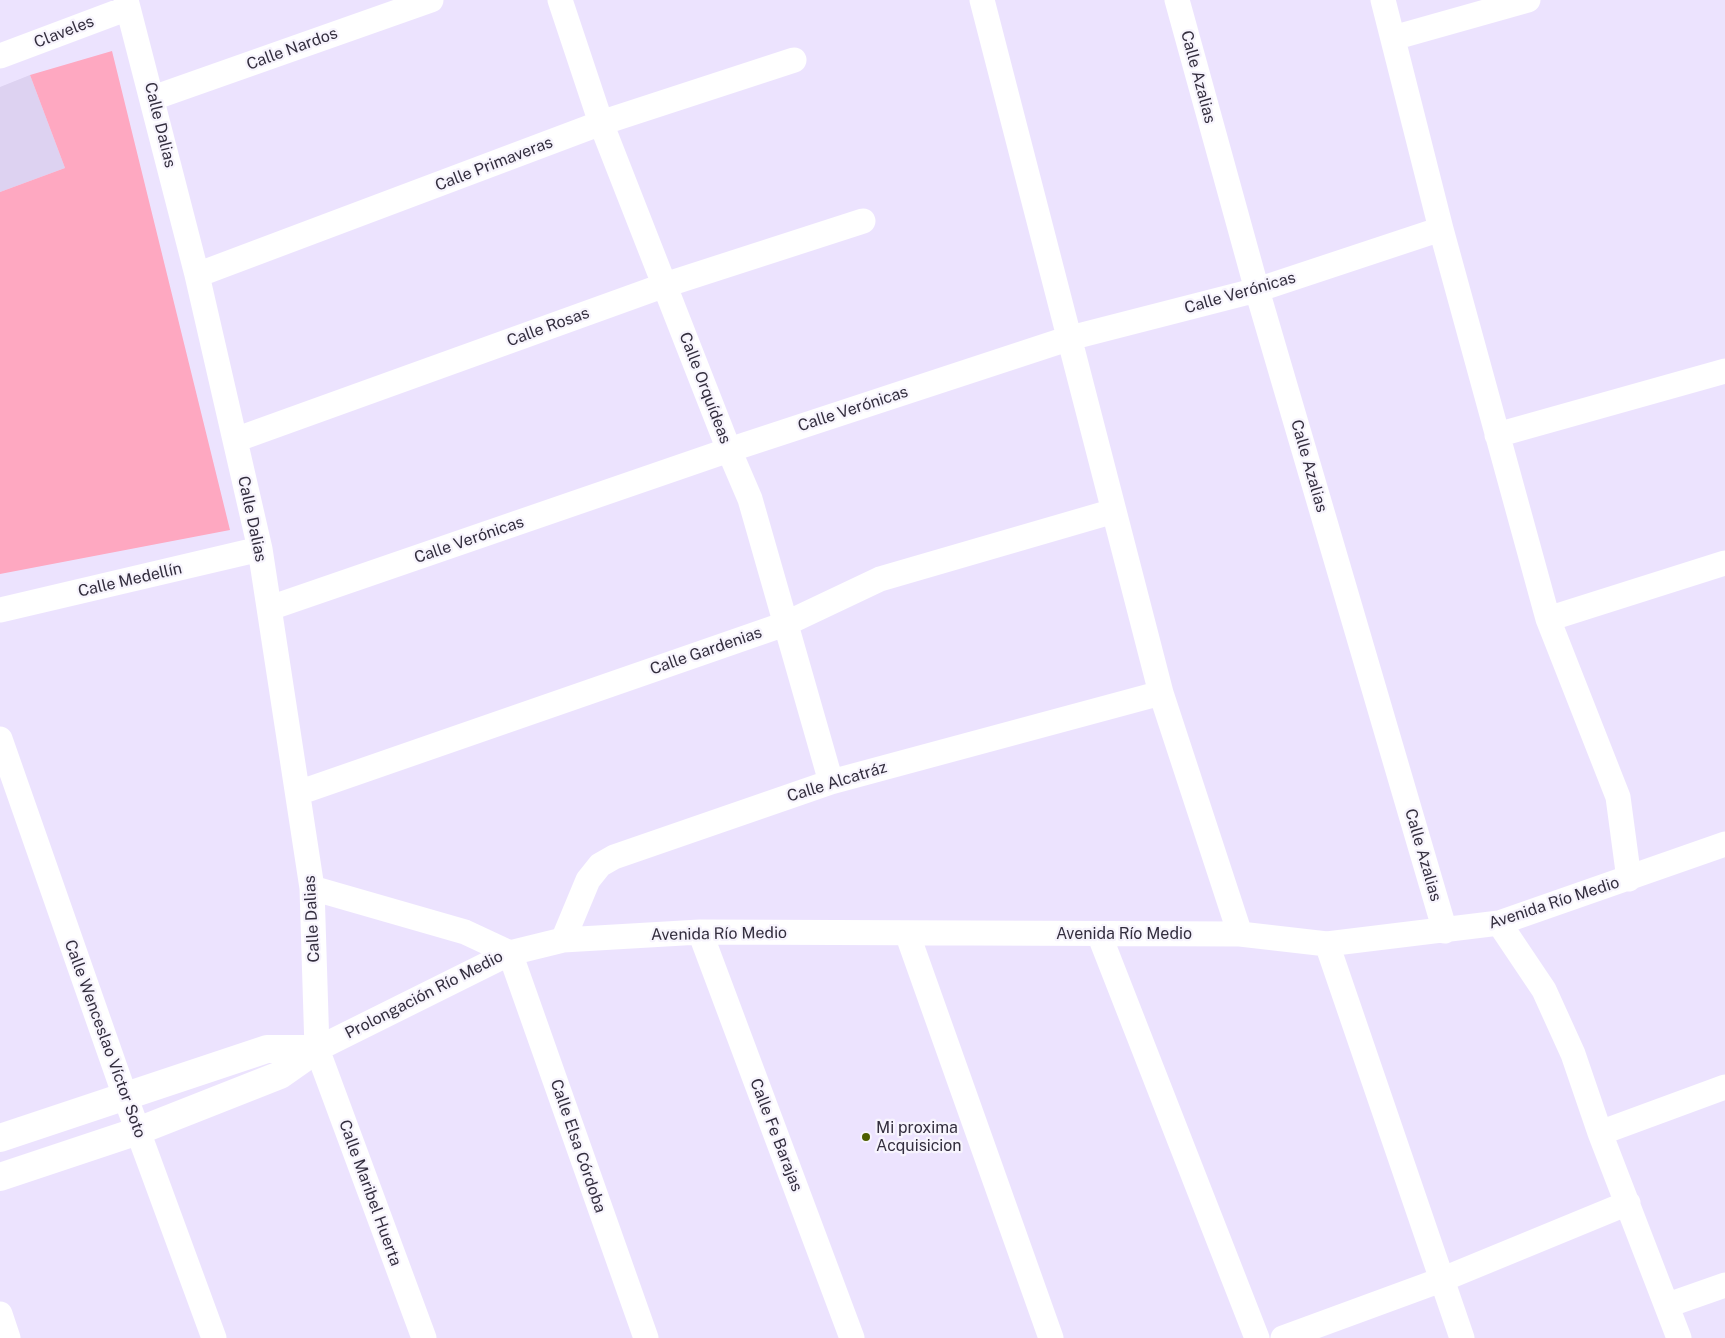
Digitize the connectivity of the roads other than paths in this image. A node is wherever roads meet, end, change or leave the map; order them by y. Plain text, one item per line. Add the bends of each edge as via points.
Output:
1 (431, 0) edge
2 (560, 0) edge
3 (982, 0) edge
4 (1177, 0) edge
5 (1383, 0) edge
6 (1528, 0) edge
7 (127, 4) edge
8 (1393, 38) junction
9 (0, 56) edge
10 (794, 60) dead end
11 (153, 98) junction
12 (601, 123) junction
13 (863, 221) dead end
14 (1440, 229) junction
15 (198, 275) junction
16 (665, 285) junction
17 (1257, 290) junction
18 (1070, 338) junction
19 (1725, 371) edge
20 (1497, 435) junction
21 (235, 440) junction
22 (729, 450) junction
23 (1114, 511) junction
24 (260, 549) junction
25 (1725, 564) edge
26 (270, 608) junction
27 (0, 610) edge
28 (1548, 619) junction
29 (784, 624) junction
30 (1161, 693) junction
31 (0, 739) edge
32 (830, 782) junction
33 (298, 793) junction
34 (1725, 844) edge
35 (1629, 879) junction
36 (312, 888) junction
37 (1499, 923) junction
38 (1445, 931) junction
39 (700, 932) junction
40 (907, 933) junction
41 (1099, 934) junction
42 (1240, 934) junction
43 (564, 940) junction
44 (1327, 944) junction
45 (510, 953) junction
46 (317, 1049) junction
47 (1725, 1088) edge
48 (125, 1096) junction
49 (138, 1131) junction
50 (1600, 1132) junction
51 (0, 1138) edge
52 (0, 1177) edge
53 (1628, 1203) junction
54 (1441, 1280) junction
55 (1725, 1285) edge
56 (1668, 1305) junction
57 (0, 1314) edge
58 (8, 1338) edge
59 (214, 1338) edge
60 (424, 1338) edge
61 (646, 1338) edge
62 (852, 1338) edge
63 (1051, 1338) edge
64 (1256, 1338) edge
65 (1283, 1338) edge
66 (1462, 1338) edge
67 (1678, 1338) edge

1 - 11 street, Calle Nardos
2 - 12 street, Calle Orquídeas
3 - 18 street
4 - 17 street, Calle Azalias
5 - 8 street
6 - 8 street
7 - 9 street, Claveles
7 - 11 street, Calle Dalias
8 - 14 street
10 - 12 street, Calle Primaveras
11 - 15 street, Calle Dalias
12 - 15 street, Calle Primaveras
12 - 16 street, Calle Orquídeas
13 - 16 street, Calle Rosas
14 - 17 street, Calle Verónicas
14 - 20 street
15 - 21 street, Calle Dalias
16 - 21 street, Calle Rosas
16 - 22 street, Calle Orquídeas
17 - 18 street, Calle Verónicas
17 - 38 street, Calle Azalias
18 - 22 street, Calle Verónicas
18 - 23 street
19 - 20 street
20 - 28 street
21 - 24 street, Calle Dalias
22 - 26 street, Calle Verónicas
22 - 29 street, Calle Orquídeas via 750,499
23 - 29 street, Calle Gardenias via 880,579
23 - 30 street
24 - 26 street, Calle Dalias
24 - 27 street, Calle Medellín
25 - 28 street
26 - 33 street, Calle Dalias
28 - 35 street via 1618,797
29 - 32 street, Calle Orquídeas
29 - 33 street, Calle Gardenias
30 - 32 street, Calle Alcatráz
30 - 42 street
31 - 48 street, Calle Wenceslao Víctor Soto
32 - 43 street, Calle Alcatráz via 614,857 600,865 588,880
33 - 36 street, Calle Dalias
34 - 35 street, Avenida Río Medio
35 - 37 street, Avenida Río Medio
36 - 45 street, Prolongación Río Medio via 465,932
36 - 46 street, Calle Dalias
37 - 38 street, Avenida Río Medio
37 - 50 street via 1544,990 1573,1054
38 - 44 street, Avenida Río Medio
39 - 40 street, Avenida Río Medio
39 - 43 street, Avenida Río Medio
39 - 62 street, Calle Fe Barajas
40 - 41 street, Avenida Río Medio
40 - 63 street
41 - 42 street, Avenida Río Medio
41 - 64 street
42 - 44 street, Avenida Río Medio
43 - 45 street, Avenida Río Medio
44 - 54 street
45 - 46 street, Prolongación Río Medio
45 - 61 street, Calle Elsa Córdoba
46 - 48 street, Prolongación Río Medio via 267,1049
46 - 49 street, Prolongación Río Medio via 280,1075
46 - 60 street, Calle Maribel Huerta
47 - 50 street
48 - 49 street, Calle Wenceslao Víctor Soto
48 - 51 street, Prolongación Río Medio
49 - 52 street, Prolongación Río Medio
49 - 59 street, Calle Wenceslao Víctor Soto
50 - 53 street
53 - 54 street
53 - 56 street
54 - 65 street
54 - 66 street
55 - 56 street
56 - 67 street
57 - 58 street

